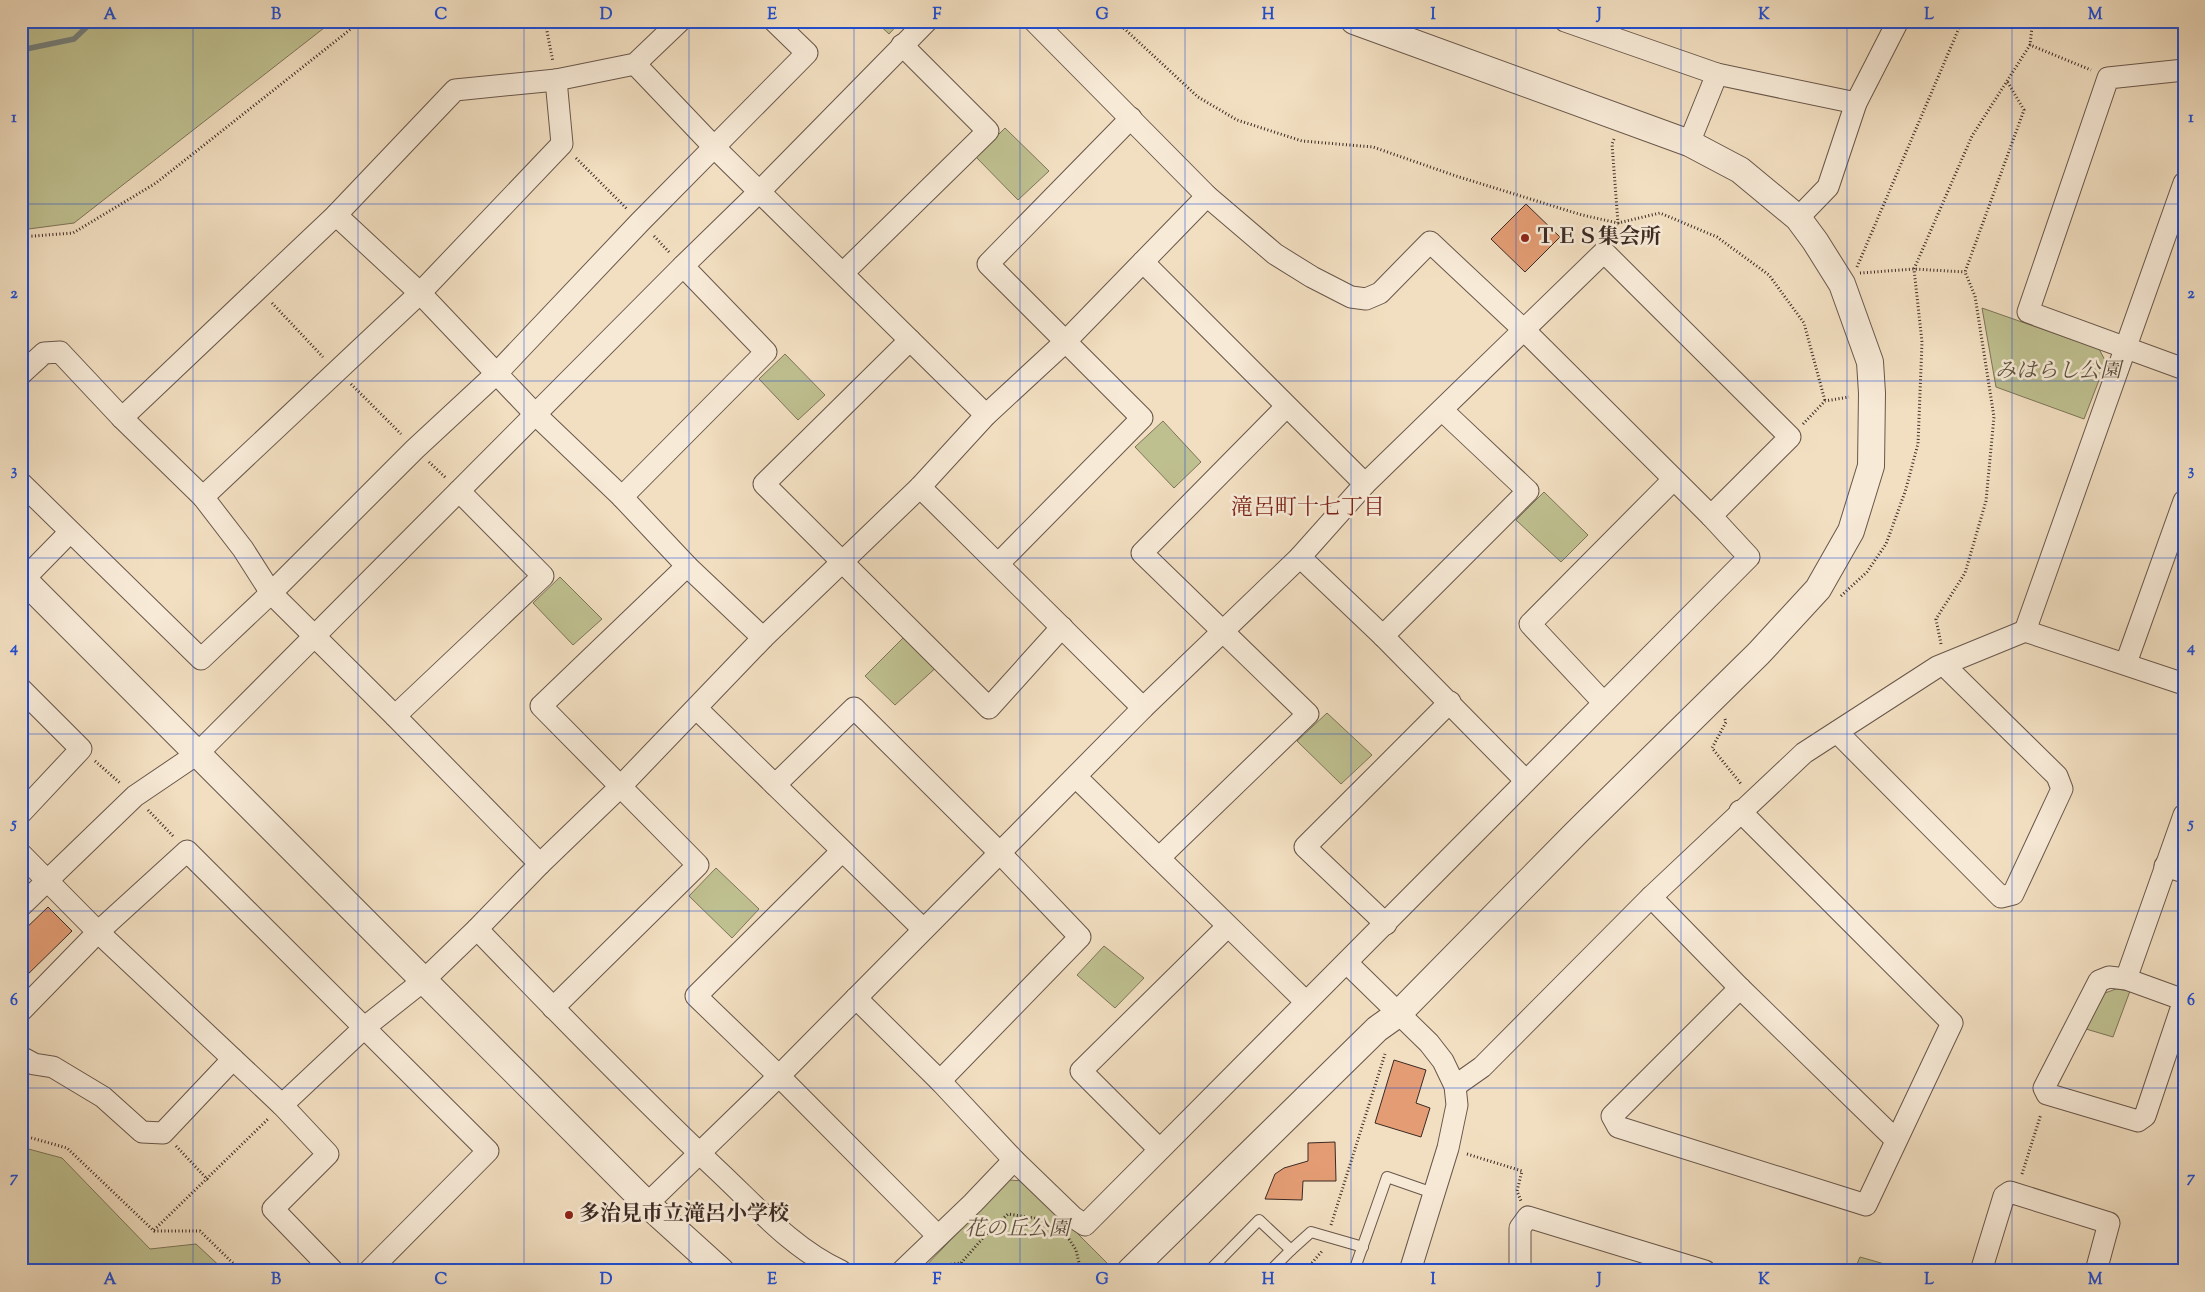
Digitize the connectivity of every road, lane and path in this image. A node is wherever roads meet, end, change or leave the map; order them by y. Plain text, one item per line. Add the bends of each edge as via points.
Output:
1 (361, 21) edge
2 (546, 21) edge
3 (680, 21) edge
4 (774, 21) edge
5 (927, 21) edge
6 (1034, 21) edge
7 (1116, 21) edge
8 (1354, 21) edge
9 (1565, 21) edge
10 (1898, 21) edge
11 (1962, 21) edge
12 (2029, 21) edge
13 (902, 45) junction
14 (2030, 45) junction
15 (635, 64) junction
16 (2184, 70) edge
17 (1717, 74) junction
18 (2108, 78) junction
19 (556, 80) junction
20 (2007, 81) junction
21 (1856, 103) junction
22 (1131, 118) junction
23 (1619, 118) junction
24 (1689, 143) junction
25 (562, 144) junction
26 (715, 148) junction
27 (2184, 183) edge
28 (760, 192) junction
29 (1207, 196) junction
30 (336, 215) junction
31 (1798, 218) junction
32 (640, 222) junction
33 (1618, 223) junction
34 (21, 237) edge
35 (1604, 252) junction
36 (1142, 262) junction
37 (682, 266) junction
38 (1914, 269) junction
39 (1965, 272) junction
40 (843, 273) junction
41 (258, 288) junction
42 (420, 293) junction
43 (1524, 331) junction
44 (910, 340) junction
45 (1065, 342) junction
46 (2125, 347) junction
47 (2184, 369) edge
48 (337, 370) junction
49 (497, 373) junction
50 (21, 374) edge
51 (1872, 393) junction
52 (1825, 401) junction
53 (1286, 407) junction
54 (1442, 410) junction
55 (535, 414) junction
56 (986, 416) junction
57 (122, 418) junction
58 (1790, 437) junction
59 (415, 449) junction
60 (1673, 480) junction
61 (21, 484) edge
62 (1365, 484) junction
63 (920, 487) junction
64 (459, 491) junction
65 (203, 497) junction
66 (622, 497) junction
67 (2184, 501) edge
68 (1711, 516) junction
69 (70, 532) junction
70 (1300, 556) junction
71 (842, 563) junction
72 (999, 563) junction
73 (687, 566) junction
74 (23, 578) edge
75 (1818, 589) junction
76 (271, 593) junction
77 (1062, 627) junction
78 (2025, 631) junction
79 (1222, 632) junction
80 (313, 636) junction
81 (1383, 636) junction
82 (764, 638) junction
83 (2126, 664) junction
84 (1944, 665) junction
85 (2184, 684) edge
86 (21, 688) edge
87 (1713, 700) junction
88 (1450, 702) junction
89 (1603, 702) junction
90 (1143, 708) junction
91 (697, 709) junction
92 (395, 716) junction
93 (1837, 732) junction
94 (197, 754) junction
95 (1076, 777) junction
96 (1525, 780) junction
97 (775, 785) junction
98 (620, 787) junction
99 (1747, 805) junction
100 (21, 813) edge
101 (2184, 815) edge
102 (841, 852) junction
103 (1000, 853) junction
104 (21, 854) edge
105 (1159, 858) junction
106 (540, 864) junction
107 (2175, 869) edge
108 (49, 881) junction
109 (1652, 897) junction
110 (21, 906) edge
111 (1386, 924) junction
112 (1227, 926) junction
113 (477, 930) junction
114 (923, 930) junction
115 (98, 932) junction
116 (1347, 963) junction
117 (2126, 979) junction
118 (423, 981) junction
119 (1740, 988) junction
120 (856, 998) junction
121 (1306, 1002) junction
122 (553, 1008) junction
123 (21, 1011) edge
124 (1398, 1014) junction
125 (365, 1027) junction
126 (1377, 1029) junction
127 (21, 1057) edge
128 (233, 1059) junction
129 (778, 1076) junction
130 (940, 1081) junction
131 (1456, 1086) junction
132 (2047, 1094) junction
133 (282, 1105) junction
134 (163, 1133) junction
135 (21, 1135) edge
136 (1896, 1140) junction
137 (1448, 1148) junction
138 (1159, 1149) junction
139 (700, 1154) junction
140 (1014, 1160) junction
141 (208, 1180) junction
142 (1433, 1193) junction
143 (2016, 1193) junction
144 (646, 1204) junction
145 (1528, 1218) junction
146 (1050, 1220) dead end
147 (154, 1231) junction
148 (1066, 1235) dead end
149 (938, 1236) junction
150 (1327, 1237) junction
151 (1363, 1247) junction
152 (1291, 1250) junction
153 (960, 1263) junction
154 (1650, 1263) edge
155 (1140, 1268) edge
156 (241, 1271) edge
157 (333, 1271) edge
158 (369, 1271) edge
159 (721, 1271) edge
160 (841, 1271) edge
161 (902, 1271) edge
162 (934, 1271) edge
163 (976, 1271) edge
164 (1081, 1271) edge
165 (1209, 1271) edge
166 (1270, 1271) edge
167 (1305, 1271) edge
168 (1354, 1271) edge
169 (1410, 1271) edge
170 (1520, 1271) edge
171 (1705, 1271) edge
172 (1981, 1271) edge
173 (2096, 1271) edge

1 - 34 path via 156,183 72,233
2 - 19 path
3 - 15 street
4 - 26 street via 807,53
5 - 13 street
6 - 22 street
7 - 33 path via 1198,97 1237,120 1302,141 1373,147 1456,176
8 - 23 street
9 - 17 street
10 - 21 street
11 - 38 path via 1855,273
12 - 14 path via 2032,27
13 - 28 street
13 - 40 street via 988,131
14 - 18 path
14 - 20 path
15 - 19 street
15 - 26 street
16 - 18 street
17 - 21 street
17 - 24 street
18 - 46 street via 2028,312
19 - 25 street
19 - 30 street via 455,90
20 - 38 path via 1972,136
20 - 39 path via 2024,110
21 - 31 street via 1828,187
22 - 29 street
22 - 45 street via 988,264
23 - 24 street
23 - 33 path via 1612,144
24 - 31 street via 1740,170
25 - 32 path
25 - 42 street
26 - 28 street
26 - 32 street
27 - 46 street
28 - 37 street
28 - 40 street
29 - 36 street
29 - 43 street via 1275,254 1351,297 1366,299 1380,294 1430,242
30 - 41 street
30 - 42 street
31 - 51 street via 1842,284 1870,362
32 - 37 path
32 - 49 street
33 - 35 path
33 - 52 path via 1660,213 1716,237 1769,275 1804,323
35 - 43 street
35 - 58 street
36 - 45 street
36 - 53 street
37 - 55 street
37 - 66 street via 766,352
38 - 39 path
38 - 75 path via 1922,342 1921,405 1918,444 1905,492 1886,544 1867,572 1839,598
39 - 84 path via 1975,296 1994,418 1986,501 1965,573 1936,618
40 - 44 street
41 - 48 path
41 - 57 street
42 - 48 street
42 - 49 street
43 - 54 street
43 - 60 street
44 - 56 street
44 - 71 street via 764,484
45 - 56 street
45 - 72 street via 1142,418
46 - 47 street
46 - 78 street
48 - 59 path
48 - 65 street
49 - 55 street
49 - 59 street
50 - 57 street via 44,354 60,352
51 - 52 path
51 - 75 street via 1870,466 1864,491 1852,531
52 - 58 path
53 - 62 street
53 - 79 street via 1142,553
54 - 62 street
54 - 81 street via 1528,491
55 - 64 street
55 - 66 street
56 - 63 street
57 - 65 street
58 - 68 street
59 - 64 path
59 - 76 street
60 - 68 street
60 - 89 street via 1530,624
61 - 69 street
62 - 70 street
63 - 71 street
63 - 72 street
64 - 80 street
64 - 92 street via 543,576
65 - 76 street via 243,549
66 - 73 street
67 - 83 street
68 - 89 street via 1749,557
69 - 74 street
69 - 76 street via 201,659
70 - 79 street
70 - 81 street
71 - 77 street via 989,708
71 - 82 street
72 - 77 street
73 - 82 street
73 - 98 street via 541,706
74 - 94 street
75 - 87 street
76 - 80 street
77 - 90 street
78 - 83 street
78 - 84 street
79 - 90 street
79 - 105 street via 1308,714
80 - 92 street
80 - 94 street
81 - 88 street
82 - 91 street
83 - 85 street
84 - 93 street
84 - 93 street via 2057,776 2062,789 2013,894 2001,897
86 - 100 street via 81,749
87 - 99 path via 1726,722 1712,748
87 - 124 street via 1576,833
88 - 96 street
88 - 111 street via 1306,847
89 - 96 street
90 - 95 street
91 - 97 street
91 - 98 street
92 - 106 street
93 - 99 street via 1804,753
94 - 108 street via 135,796
94 - 118 street
95 - 103 street
95 - 105 street
96 - 111 street
97 - 102 street
97 - 103 street via 854,708
98 - 106 street
98 - 122 street via 698,864
99 - 109 street
99 - 136 street via 1952,1023
101 - 107 street
102 - 114 street
102 - 129 street via 696,996
103 - 114 street
103 - 130 street via 1080,937
104 - 108 street
105 - 112 street
106 - 113 street
107 - 117 street
108 - 110 street
108 - 115 street
109 - 119 street
109 - 131 street via 1482,1067
111 - 116 street
112 - 121 street
112 - 138 street via 1081,1071
113 - 118 street
113 - 122 street
114 - 120 street
115 - 123 street
115 - 125 street via 187,851
115 - 128 street
116 - 121 street
116 - 124 street
117 - 132 street via 2109,977 2098,981 2044,1088
117 - 132 street via 2184,1000 2145,1116 2138,1121
118 - 125 street
118 - 144 street
119 - 136 street
119 - 136 street via 1612,1116 1618,1127 1866,1205
120 - 129 street
120 - 130 street
121 - 138 street
122 - 139 street
124 - 126 street
124 - 131 street via 1429,1043
125 - 133 street
125 - 158 street via 488,1151
126 - 150 path via 1389,1042
126 - 155 street
127 - 134 street via 34,1064 53,1067 103,1097 142,1132
128 - 133 street
128 - 134 street
129 - 139 street
129 - 149 street
130 - 140 street
131 - 137 street via 1457,1105
132 - 143 path
133 - 141 path
133 - 157 street via 328,1154 273,1209
134 - 141 path
135 - 147 path via 67,1148
137 - 142 street
137 - 145 path via 1522,1171 1517,1191
138 - 140 street via 1085,1225
139 - 144 street
139 - 160 street via 798,1246
140 - 149 street
141 - 147 path
142 - 151 lane via 1388,1177
142 - 169 street
143 - 172 street via 2004,1196
143 - 173 street via 2109,1223
144 - 159 street
145 - 154 street
145 - 170 street via 1520,1228
146 - 153 path via 1008,1214
147 - 156 path via 200,1231
148 - 164 path via 1076,1250
149 - 161 street
150 - 151 lane
150 - 152 lane via 1311,1232
150 - 167 path via 1322,1253
151 - 168 lane
152 - 165 lane via 1259,1220
152 - 166 lane
153 - 162 path via 937,1265
153 - 163 path
154 - 171 street

